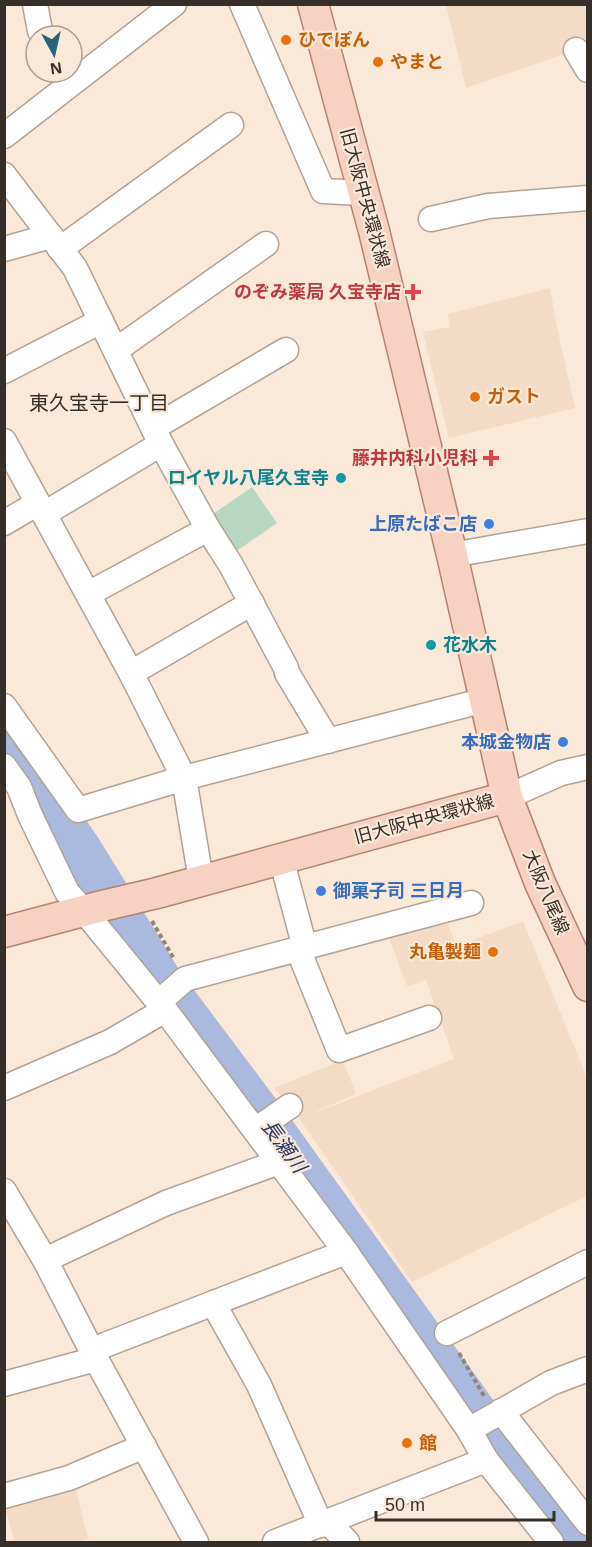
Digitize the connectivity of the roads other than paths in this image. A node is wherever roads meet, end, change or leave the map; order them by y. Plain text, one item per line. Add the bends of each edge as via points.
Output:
1 (35, 4) edge
2 (174, 4) edge
3 (242, 4) edge
4 (313, 4) edge
5 (39, 24) edge
6 (84, 68) edge
7 (64, 84) edge
8 (231, 125) dead end
9 (4, 136) edge
10 (4, 175) edge
11 (364, 193) junction
12 (588, 198) edge
13 (431, 219) dead end
14 (56, 242) junction
15 (266, 244) dead end
16 (4, 249) edge
17 (101, 321) junction
18 (116, 350) junction
19 (286, 350) dead end
20 (4, 371) edge
21 (157, 436) junction
22 (4, 441) edge
23 (41, 508) junction
24 (4, 523) edge
25 (208, 529) junction
26 (588, 531) edge
27 (452, 555) junction
28 (88, 594) junction
29 (252, 603) junction
30 (131, 673) junction
31 (485, 700) junction
32 (4, 706) edge
33 (328, 741) junction
34 (4, 766) edge
35 (588, 767) edge
36 (184, 778) junction
37 (12, 789) edge
38 (507, 797) junction
39 (281, 858) junction
40 (201, 880) junction
41 (471, 903) dead end
42 (93, 908) junction
43 (4, 932) edge
44 (301, 949) junction
45 (588, 986) edge
46 (171, 994) junction
47 (429, 1018) dead end
48 (4, 1088) edge
49 (290, 1106) dead end
50 (256, 1129) junction
51 (279, 1162) junction
52 (4, 1191) edge
53 (346, 1252) junction
54 (45, 1260) junction
55 (588, 1262) edge
56 (213, 1304) junction
57 (447, 1333) road end
58 (94, 1354) junction
59 (588, 1369) edge
60 (4, 1384) edge
61 (486, 1419) junction
62 (144, 1446) junction
63 (486, 1460) junction
64 (4, 1496) edge
65 (588, 1523) edge
66 (325, 1524) junction
67 (196, 1542) edge
68 (275, 1542) edge
69 (347, 1542) edge
70 (551, 1542) edge

1 - 5 street
2 - 6 street
3 - 11 street via 323,191
4 - 11 main road, 旧大阪中央環状線
7 - 9 street
8 - 14 street
10 - 14 street
11 - 27 main road, 旧大阪中央環状線
12 - 13 street via 488,206
14 - 16 street
14 - 17 street via 75,268
15 - 18 street
17 - 18 street
17 - 20 street
18 - 21 street
19 - 21 street
21 - 23 street
21 - 25 street
22 - 23 street
23 - 24 street
23 - 28 street
25 - 28 street
25 - 29 street
26 - 27 street
27 - 31 main road, 旧大阪中央環状線
28 - 30 street
29 - 30 street
29 - 33 street via 287,673
30 - 36 street
31 - 33 street
31 - 38 main road, 旧大阪中央環状線
32 - 36 street via 78,810
33 - 36 street
34 - 37 street
35 - 38 street via 561,773
36 - 40 street
37 - 42 street via 30,816 67,892
38 - 39 main road, 旧大阪中央環状線
38 - 45 main road, 大阪八尾線 via 540,884
39 - 40 main road, 旧大阪中央環状線
39 - 44 street
40 - 42 main road, 旧大阪中央環状線 via 154,905
41 - 44 street
42 - 43 main road, 旧大阪中央環状線
42 - 46 street
44 - 46 street
44 - 47 street via 339,1050
46 - 48 street via 110,1042
46 - 50 street
49 - 50 street
50 - 51 street
51 - 53 street
51 - 54 street via 166,1203
52 - 54 street
53 - 56 street
53 - 61 street
54 - 58 street
55 - 57 street
56 - 58 street
56 - 66 street via 259,1385
58 - 60 street
58 - 62 street
59 - 61 street via 551,1383
61 - 63 street
61 - 65 street
62 - 64 street via 69,1479
62 - 67 street
63 - 66 street
63 - 70 street
66 - 68 street
66 - 69 street

